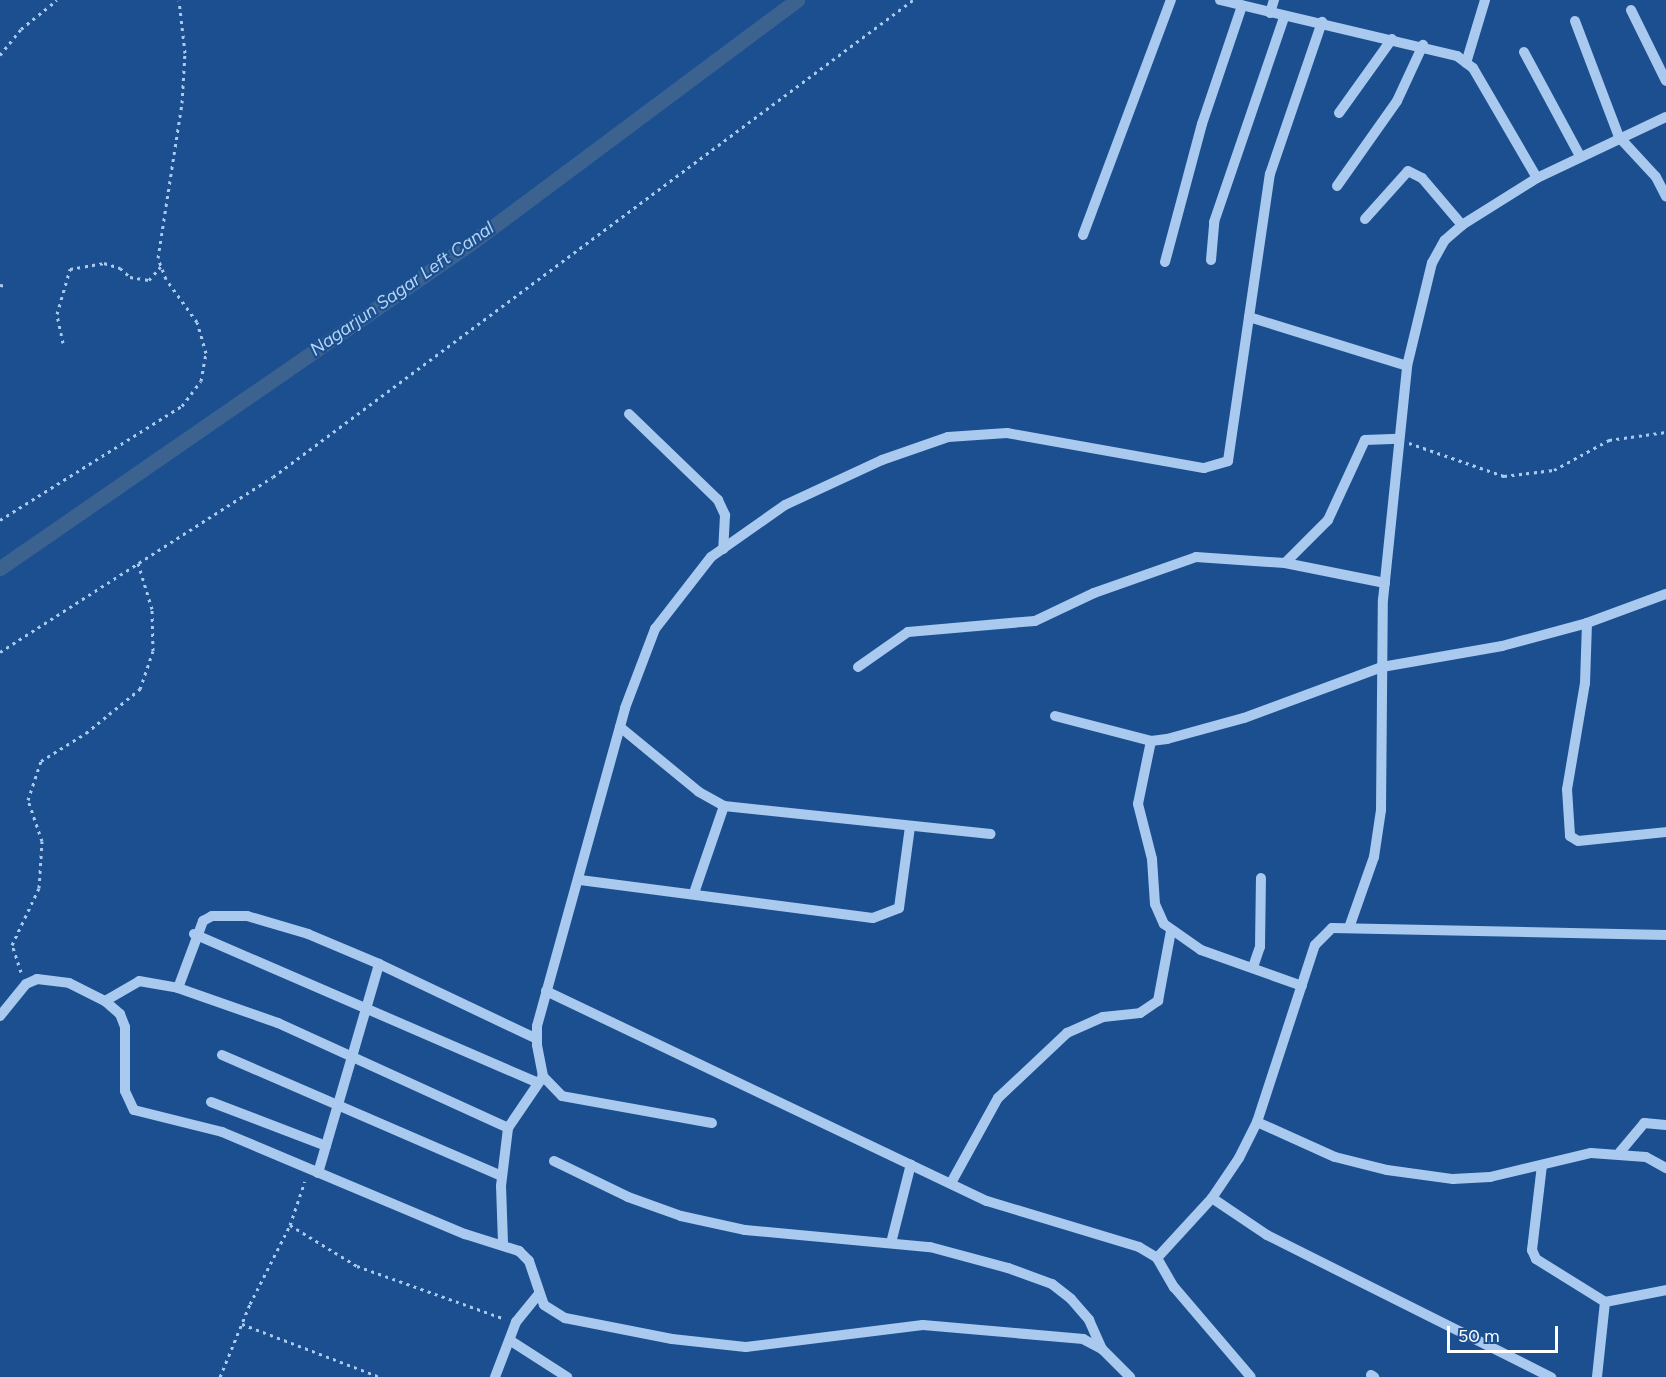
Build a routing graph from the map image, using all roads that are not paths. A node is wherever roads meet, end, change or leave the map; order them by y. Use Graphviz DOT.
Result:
graph roads {
  1 [pos="1171,0"];
  2 [pos="1220,0"];
  3 [pos="1274,0"];
  4 [pos="1485,0"];
  5 [pos="1242,6"];
  6 [pos="1631,10"];
  7 [pos="1270,13"];
  8 [pos="1284,17"];
  9 [pos="1575,21"];
  10 [pos="1322,22"];
  11 [pos="1392,39"];
  12 [pos="1424,45"];
  13 [pos="1524,52"];
  14 [pos="1466,63"];
  15 [pos="1666,81"];
  16 [pos="1339,113"];
  17 [pos="1666,117"];
  18 [pos="1619,137"];
  19 [pos="1579,154"];
  20 [pos="1537,178"];
  21 [pos="1337,186"];
  22 [pos="1666,196"];
  23 [pos="1365,219"];
  24 [pos="1462,225"];
  25 [pos="1083,235"];
  26 [pos="1211,260"];
  27 [pos="1165,262"];
  28 [pos="1250,317"];
  29 [pos="1407,366"];
  30 [pos="629,414"];
  31 [pos="1398,439"];
  32 [pos="723,549"];
  33 [pos="1285,563"];
  34 [pos="1385,583"];
  35 [pos="1666,594"];
  36 [pos="1587,623"];
  37 [pos="858,667"];
  38 [pos="1382,667"];
  39 [pos="1055,716"];
  40 [pos="620,727"];
  41 [pos="1151,741"];
  42 [pos="724,806"];
  43 [pos="910,827"];
  44 [pos="1666,832"];
  45 [pos="991,834"];
  46 [pos="1261,878"];
  47 [pos="580,880"];
  48 [pos="694,893"];
  49 [pos="1350,925"];
  50 [pos="1171,931"];
  51 [pos="195,934"];
  52 [pos="1666,935"];
  53 [pos="379,964"];
  54 [pos="1253,967"];
  55 [pos="1302,986"];
  56 [pos="178,988"];
  57 [pos="546,991"];
  58 [pos="105,1001"];
  59 [pos="366,1007"];
  60 [pos="0,1016"];
  61 [pos="537,1039"];
  62 [pos="222,1054"];
  63 [pos="350,1055"];
  64 [pos="540,1080"];
  65 [pos="211,1102"];
  66 [pos="338,1103"];
  67 [pos="1257,1122"];
  68 [pos="712,1123"];
  69 [pos="1666,1125"];
  70 [pos="508,1128"];
  71 [pos="326,1146"];
  72 [pos="1620,1152"];
  73 [pos="554,1161"];
  74 [pos="911,1164"];
  75 [pos="1542,1165"];
  76 [pos="1666,1168"];
  77 [pos="313,1172"];
  78 [pos="502,1176"];
  79 [pos="951,1183"];
  80 [pos="1212,1198"];
  81 [pos="503,1243"];
  82 [pos="891,1243"];
  83 [pos="1158,1258"];
  84 [pos="1666,1290"];
  85 [pos="539,1294"];
  86 [pos="1605,1302"];
  87 [pos="511,1341"];
  88 [pos="1102,1349"];
  89 [pos="495,1377"];
  90 [pos="567,1377"];
  91 [pos="1130,1377"];
  92 [pos="1251,1377"];
  93 [pos="1551,1377"];
  94 [pos="1597,1377"];
  1 -- 25 [label="street"];
  2 -- 5 [label="street"];
  3 -- 7 [label="street"];
  4 -- 14 [label="street"];
  5 -- 7 [label="street"];
  5 -- 27 [label="street"];
  6 -- 15 [label="street"];
  7 -- 8 [label="street"];
  8 -- 10 [label="street"];
  8 -- 26 [label="street"];
  9 -- 18 [label="street"];
  10 -- 11 [label="street"];
  10 -- 28 [label="street"];
  11 -- 12 [label="street"];
  11 -- 16 [label="street"];
  12 -- 14 [label="street"];
  12 -- 21 [label="street"];
  13 -- 19 [label="street"];
  14 -- 20 [label="street"];
  17 -- 18 [label="street"];
  18 -- 19 [label="street"];
  18 -- 22 [label="street"];
  19 -- 20 [label="street"];
  20 -- 24 [label="street"];
  23 -- 24 [label="street"];
  24 -- 29 [label="street"];
  28 -- 29 [label="street"];
  28 -- 32 [label="street"];
  29 -- 31 [label="street"];
  30 -- 32 [label="street"];
  31 -- 33 [label="street"];
  31 -- 34 [label="street"];
  32 -- 40 [label="street"];
  33 -- 34 [label="street"];
  33 -- 37 [label="street"];
  34 -- 38 [label="street"];
  35 -- 36 [label="street"];
  36 -- 38 [label="street"];
  36 -- 44 [label="street"];
  38 -- 41 [label="street"];
  38 -- 49 [label="street"];
  39 -- 41 [label="street"];
  40 -- 42 [label="street"];
  40 -- 47 [label="street"];
  41 -- 50 [label="street"];
  42 -- 43 [label="street"];
  42 -- 48 [label="street"];
  43 -- 45 [label="street"];
  43 -- 48 [label="street"];
  46 -- 54 [label="street"];
  47 -- 48 [label="street"];
  47 -- 57 [label="street"];
  49 -- 52 [label="street"];
  49 -- 55 [label="street"];
  50 -- 54 [label="street"];
  50 -- 79 [label="street"];
  51 -- 53 [label="street"];
  51 -- 56 [label="street"];
  51 -- 59 [label="street"];
  53 -- 59 [label="street"];
  53 -- 61 [label="street"];
  54 -- 55 [label="street"];
  55 -- 67 [label="street"];
  56 -- 58 [label="street"];
  56 -- 63 [label="street"];
  57 -- 61 [label="street"];
  57 -- 74 [label="street"];
  58 -- 60 [label="street"];
  58 -- 77 [label="street"];
  59 -- 63 [label="street"];
  59 -- 64 [label="street"];
  61 -- 64 [label="street"];
  62 -- 66 [label="street"];
  63 -- 66 [label="street"];
  63 -- 70 [label="street"];
  64 -- 68 [label="street"];
  64 -- 70 [label="street"];
  65 -- 71 [label="street"];
  66 -- 71 [label="street"];
  66 -- 78 [label="street"];
  67 -- 75 [label="street"];
  67 -- 80 [label="street"];
  69 -- 72 [label="street"];
  70 -- 78 [label="street"];
  71 -- 77 [label="street"];
  72 -- 75 [label="street"];
  72 -- 76 [label="street"];
  73 -- 82 [label="street"];
  74 -- 79 [label="street"];
  74 -- 82 [label="street"];
  75 -- 86 [label="street"];
  77 -- 81 [label="street"];
  78 -- 81 [label="street"];
  79 -- 83 [label="street"];
  80 -- 83 [label="street"];
  80 -- 93 [label="street"];
  81 -- 85 [label="street"];
  82 -- 88 [label="street"];
  83 -- 92 [label="street"];
  84 -- 86 [label="street"];
  85 -- 87 [label="street"];
  85 -- 88 [label="street"];
  86 -- 94 [label="street"];
  87 -- 89 [label="street"];
  87 -- 90 [label="street"];
  88 -- 91 [label="street"];
}
